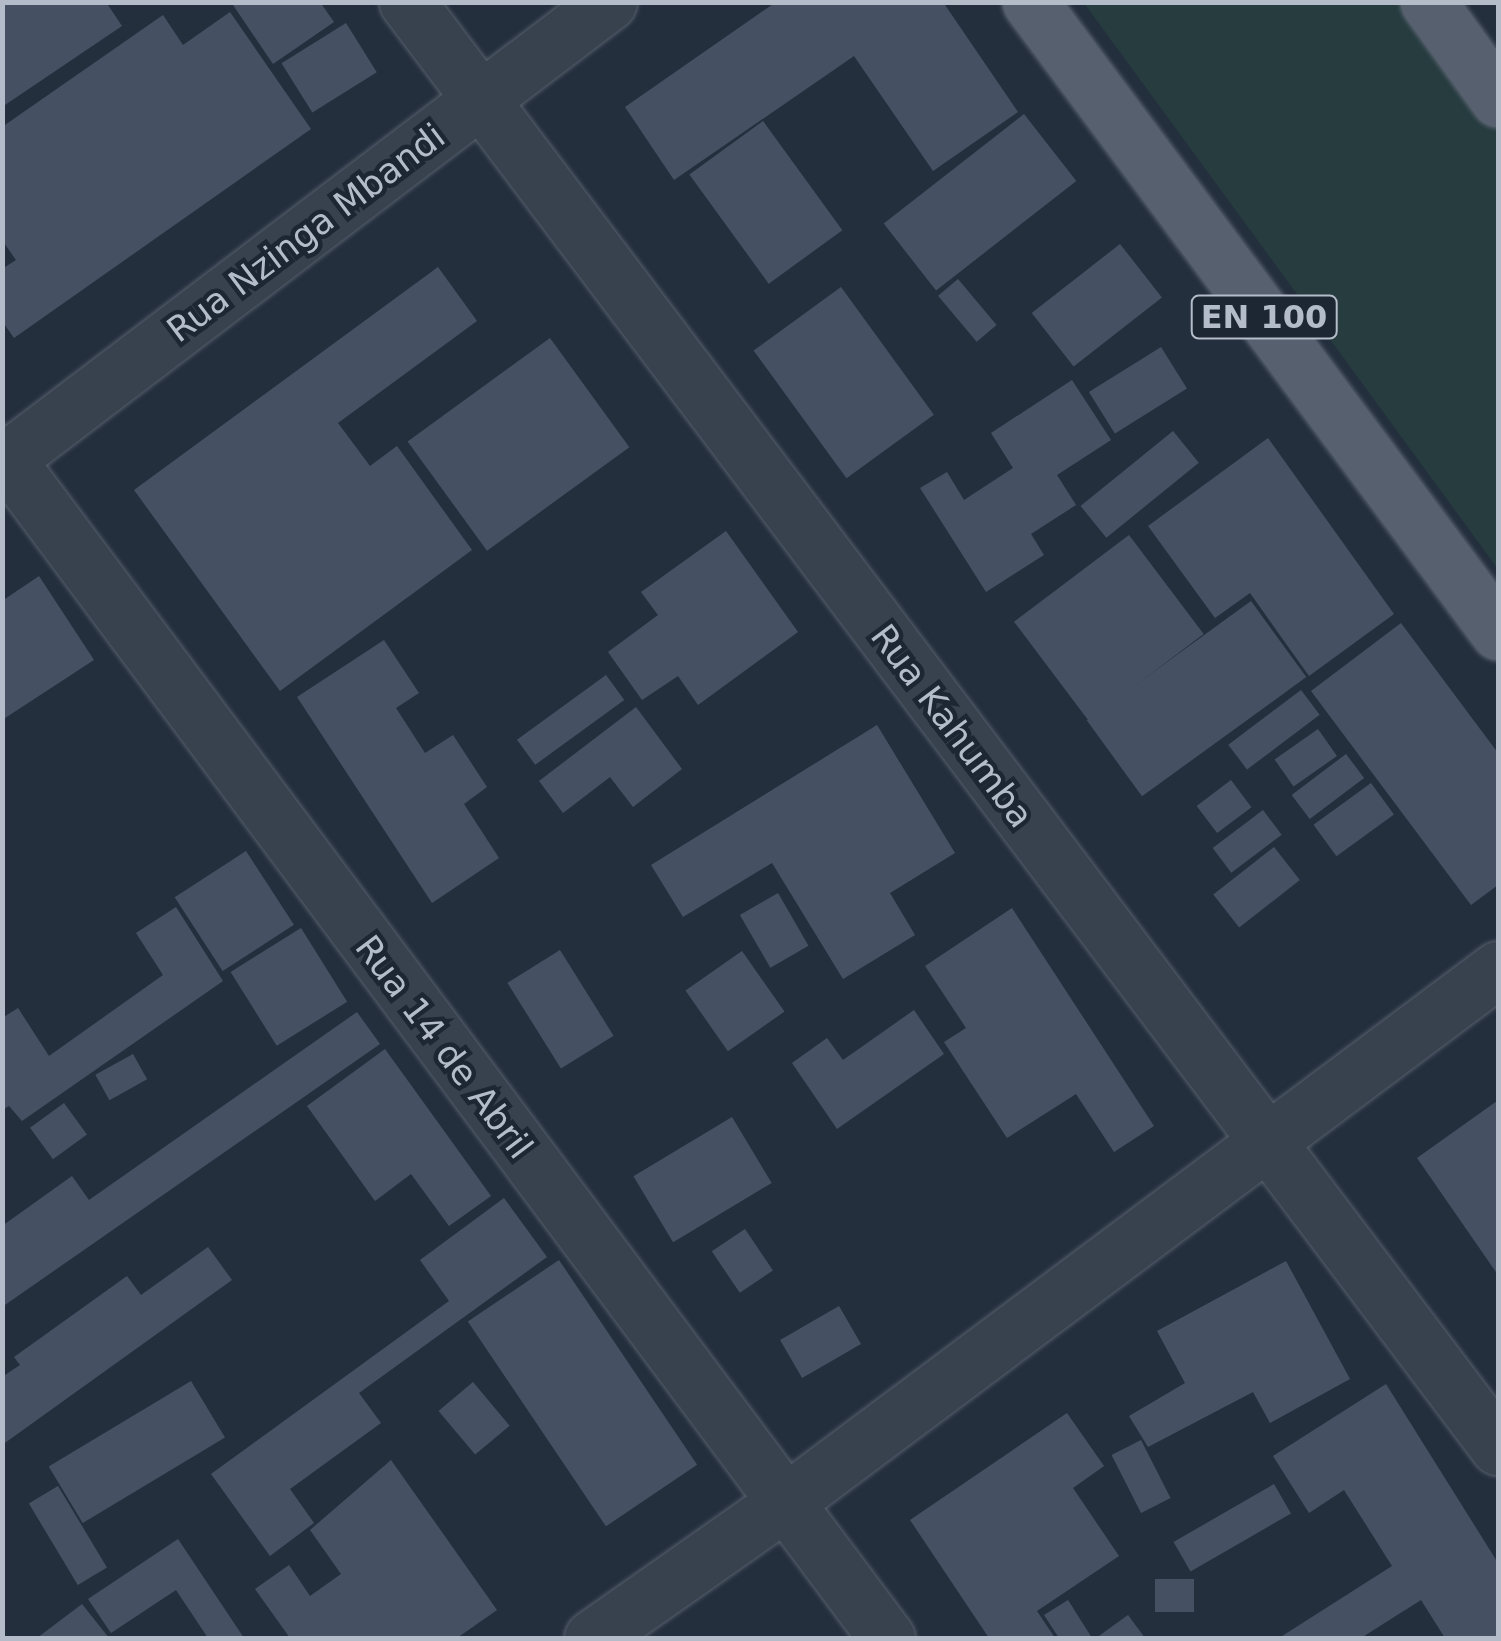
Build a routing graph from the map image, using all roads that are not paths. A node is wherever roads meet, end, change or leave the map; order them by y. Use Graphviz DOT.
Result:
graph roads {
  1 [pos="407,2"];
  2 [pos="608,2"];
  3 [pos="1030,2"];
  4 [pos="1428,2"];
  5 [pos="1498,99"];
  6 [pos="479,102"];
  7 [pos="4,459"];
  8 [pos="1498,632"];
  9 [pos="1498,969"];
  10 [pos="1268,1142"];
  11 [pos="1498,1447"];
  12 [pos="783,1504"];
  13 [pos="592,1638"];
  14 [pos="888,1638"];
  1 -- 6 [label="street, Rua Kahumba"];
  2 -- 6 [label="street, Rua Nzinga Mbandi"];
  3 -- 8 [label="main road, EN 100"];
  4 -- 5 [label="main road"];
  6 -- 7 [label="street, Rua Nzinga Mbandi"];
  6 -- 10 [label="street, Rua Kahumba"];
  7 -- 12 [label="street, Rua 14 de Abril"];
  9 -- 10 [label="street"];
  10 -- 11 [label="street, Rua Kahumba"];
  10 -- 12 [label="street"];
  12 -- 13 [label="street"];
  12 -- 14 [label="street, Rua 14 de Abril"];
}
